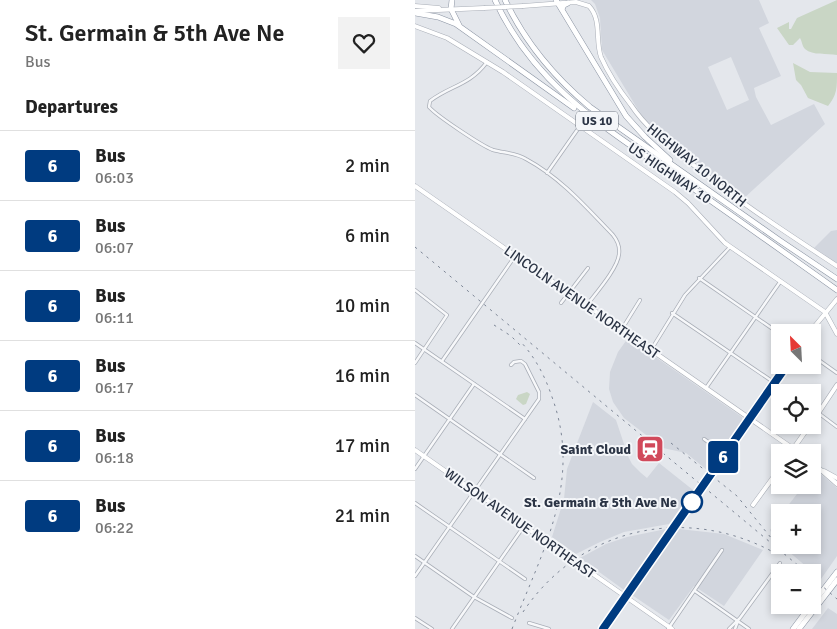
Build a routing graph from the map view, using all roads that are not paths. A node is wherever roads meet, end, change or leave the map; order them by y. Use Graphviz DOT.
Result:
graph roads {
  1 [pos="452,0"];
  2 [pos="495,0"];
  3 [pos="505,0"];
  4 [pos="557,2"];
  5 [pos="568,3"];
  6 [pos="415,6"];
  7 [pos="451,9"];
  8 [pos="562,9"];
  9 [pos="415,12"];
  10 [pos="415,26"];
  11 [pos="464,31"];
  12 [pos="487,62"];
  13 [pos="581,125"];
  14 [pos="606,128"];
  15 [pos="547,173"];
  16 [pos="415,186"];
  17 [pos="707,189"];
  18 [pos="730,247"];
  19 [pos="515,256"];
  20 [pos="837,266"];
  21 [pos="588,268"];
  22 [pos="699,278"];
  23 [pos="837,279"];
  24 [pos="780,282"];
  25 [pos="415,290"];
  26 [pos="837,290"];
  27 [pos="569,293"];
  28 [pos="837,298"];
  29 [pos="640,300"];
  30 [pos="561,303"];
  31 [pos="587,306"];
  32 [pos="825,312"];
  33 [pos="673,313"];
  34 [pos="756,317"];
  35 [pos="816,324"];
  36 [pos="771,328"];
  37 [pos="622,329"];
  38 [pos="837,334"];
  39 [pos="415,343"];
  40 [pos="424,349"];
  41 [pos="651,350"];
  42 [pos="731,352"];
  43 [pos="443,361"];
  44 [pos="821,362"];
  45 [pos="415,363"];
  46 [pos="511,365"];
  47 [pos="837,373"];
  48 [pos="780,374"];
  49 [pos="774,383"];
  50 [pos="474,384"];
  51 [pos="837,385"];
  52 [pos="706,388"];
  53 [pos="415,395"];
  54 [pos="821,409"];
  55 [pos="821,415"];
  56 [pos="750,418"];
  57 [pos="525,419"];
  58 [pos="450,420"];
  59 [pos="837,427"];
  60 [pos="704,439"];
  61 [pos="783,444"];
  62 [pos="415,450"];
  63 [pos="500,454"];
  64 [pos="725,454"];
  65 [pos="424,456"];
  66 [pos="415,469"];
  67 [pos="822,470"];
  68 [pos="534,478"];
  69 [pos="837,478"];
  70 [pos="771,480"];
  71 [pos="837,484"];
  72 [pos="474,491"];
  73 [pos="415,503"];
  74 [pos="753,505"];
  75 [pos="525,526"];
  76 [pos="449,527"];
  77 [pos="722,550"];
  78 [pos="415,556"];
  79 [pos="424,562"];
  80 [pos="499,562"];
  81 [pos="780,563"];
  82 [pos="837,572"];
  83 [pos="415,576"];
  84 [pos="525,580"];
  85 [pos="837,580"];
  86 [pos="695,591"];
  87 [pos="821,592"];
  88 [pos="474,597"];
  89 [pos="626,597"];
  90 [pos="804,614"];
  91 [pos="415,618"];
  92 [pos="511,618"];
  93 [pos="738,621"];
  94 [pos="529,623"];
  95 [pos="670,628"];
  96 [pos="432,629"];
  97 [pos="452,629"];
  98 [pos="549,629"];
  99 [pos="603,629"];
  100 [pos="729,629"];
  101 [pos="735,629"];
  102 [pos="749,629"];
  103 [pos="793,629"];
  104 [pos="799,629"];
  1 -- 7 [label="highway"];
  2 -- 14 [label="highway, US HIGHWAY 10 / US 10"];
  3 -- 17 [label="highway, US 10"];
  4 -- 5 [label="street, HIGHWAY 10 NORTH"];
  4 -- 7 [label="street, HIGHWAY 10 NORTH, bridge"];
  4 -- 8 [label="highway"];
  5 -- 8 [label="highway"];
  5 -- 20 [label="street, HIGHWAY 10 NORTH"];
  6 -- 7 [label="street"];
  7 -- 9 [label="street"];
  7 -- 11 [label="highway"];
  8 -- 17 [label="highway"];
  9 -- 11 [label="highway"];
  10 -- 12 [label="street"];
  11 -- 14 [label="highway"];
  12 -- 13 [label="street"];
  12 -- 15 [label="street"];
  13 -- 15 [label="street"];
  13 -- 18 [label="street"];
  14 -- 26 [label="highway, US HIGHWAY 10 / US 10"];
  15 -- 31 [label="street"];
  16 -- 19 [label="street, LINCOLN AVENUE NORTHEAST"];
  17 -- 23 [label="highway, US 10"];
  18 -- 22 [label="street"];
  18 -- 24 [label="street"];
  19 -- 27 [label="street, LINCOLN AVENUE NORTHEAST"];
  19 -- 43 [label="street"];
  21 -- 27 [label="street"];
  22 -- 33 [label="street"];
  22 -- 34 [label="street"];
  24 -- 32 [label="street"];
  24 -- 34 [label="street"];
  25 -- 40 [label="street"];
  27 -- 30 [label="street"];
  27 -- 31 [label="street, LINCOLN AVENUE NORTHEAST"];
  28 -- 32 [label="street"];
  29 -- 37 [label="street"];
  31 -- 37 [label="street, LINCOLN AVENUE NORTHEAST"];
  32 -- 35 [label="street"];
  32 -- 38 [label="street"];
  33 -- 41 [label="street"];
  33 -- 42 [label="street"];
  34 -- 36 [label="street"];
  34 -- 42 [label="street"];
  37 -- 41 [label="street, LINCOLN AVENUE NORTHEAST"];
  39 -- 40 [label="street"];
  40 -- 43 [label="street"];
  40 -- 45 [label="street"];
  41 -- 52 [label="street, LINCOLN AVENUE NORTHEAST"];
  42 -- 49 [label="street"];
  42 -- 52 [label="street"];
  43 -- 50 [label="street"];
  44 -- 47 [label="street"];
  46 -- 57 [label="street"];
  48 -- 49 [label="street"];
  49 -- 56 [label="street"];
  50 -- 57 [label="street"];
  50 -- 58 [label="street"];
  51 -- 54 [label="street"];
  52 -- 56 [label="street, LINCOLN AVENUE NORTHEAST"];
  53 -- 58 [label="street"];
  55 -- 59 [label="street"];
  56 -- 61 [label="street, LINCOLN AVENUE NORTHEAST"];
  56 -- 64 [label="street"];
  57 -- 63 [label="street"];
  58 -- 63 [label="street"];
  58 -- 65 [label="street"];
  60 -- 64 [label="street"];
  62 -- 65 [label="street, WILSON AVENUE NORTHEAST"];
  63 -- 68 [label="street"];
  63 -- 72 [label="street"];
  64 -- 89 [label="street"];
  65 -- 66 [label="street"];
  65 -- 72 [label="street, WILSON AVENUE NORTHEAST"];
  67 -- 69 [label="street"];
  67 -- 71 [label="street"];
  70 -- 74 [label="street"];
  72 -- 75 [label="street, WILSON AVENUE NORTHEAST"];
  72 -- 76 [label="street"];
  73 -- 76 [label="street"];
  75 -- 80 [label="street"];
  75 -- 89 [label="street, WILSON AVENUE NORTHEAST"];
  76 -- 79 [label="street"];
  76 -- 80 [label="street"];
  77 -- 86 [label="street"];
  78 -- 79 [label="street"];
  79 -- 83 [label="street"];
  79 -- 88 [label="street"];
  80 -- 84 [label="street"];
  80 -- 88 [label="street"];
  81 -- 93 [label="street"];
  82 -- 87 [label="highway"];
  85 -- 104 [label="highway"];
  86 -- 93 [label="street"];
  86 -- 95 [label="street"];
  88 -- 92 [label="street"];
  88 -- 97 [label="street"];
  89 -- 95 [label="street, WILSON AVENUE NORTHEAST"];
  89 -- 99 [label="street"];
  90 -- 103 [label="highway"];
  91 -- 96 [label="street"];
  93 -- 100 [label="street"];
  93 -- 101 [label="street"];
  93 -- 102 [label="street"];
  94 -- 98 [label="street"];
}
